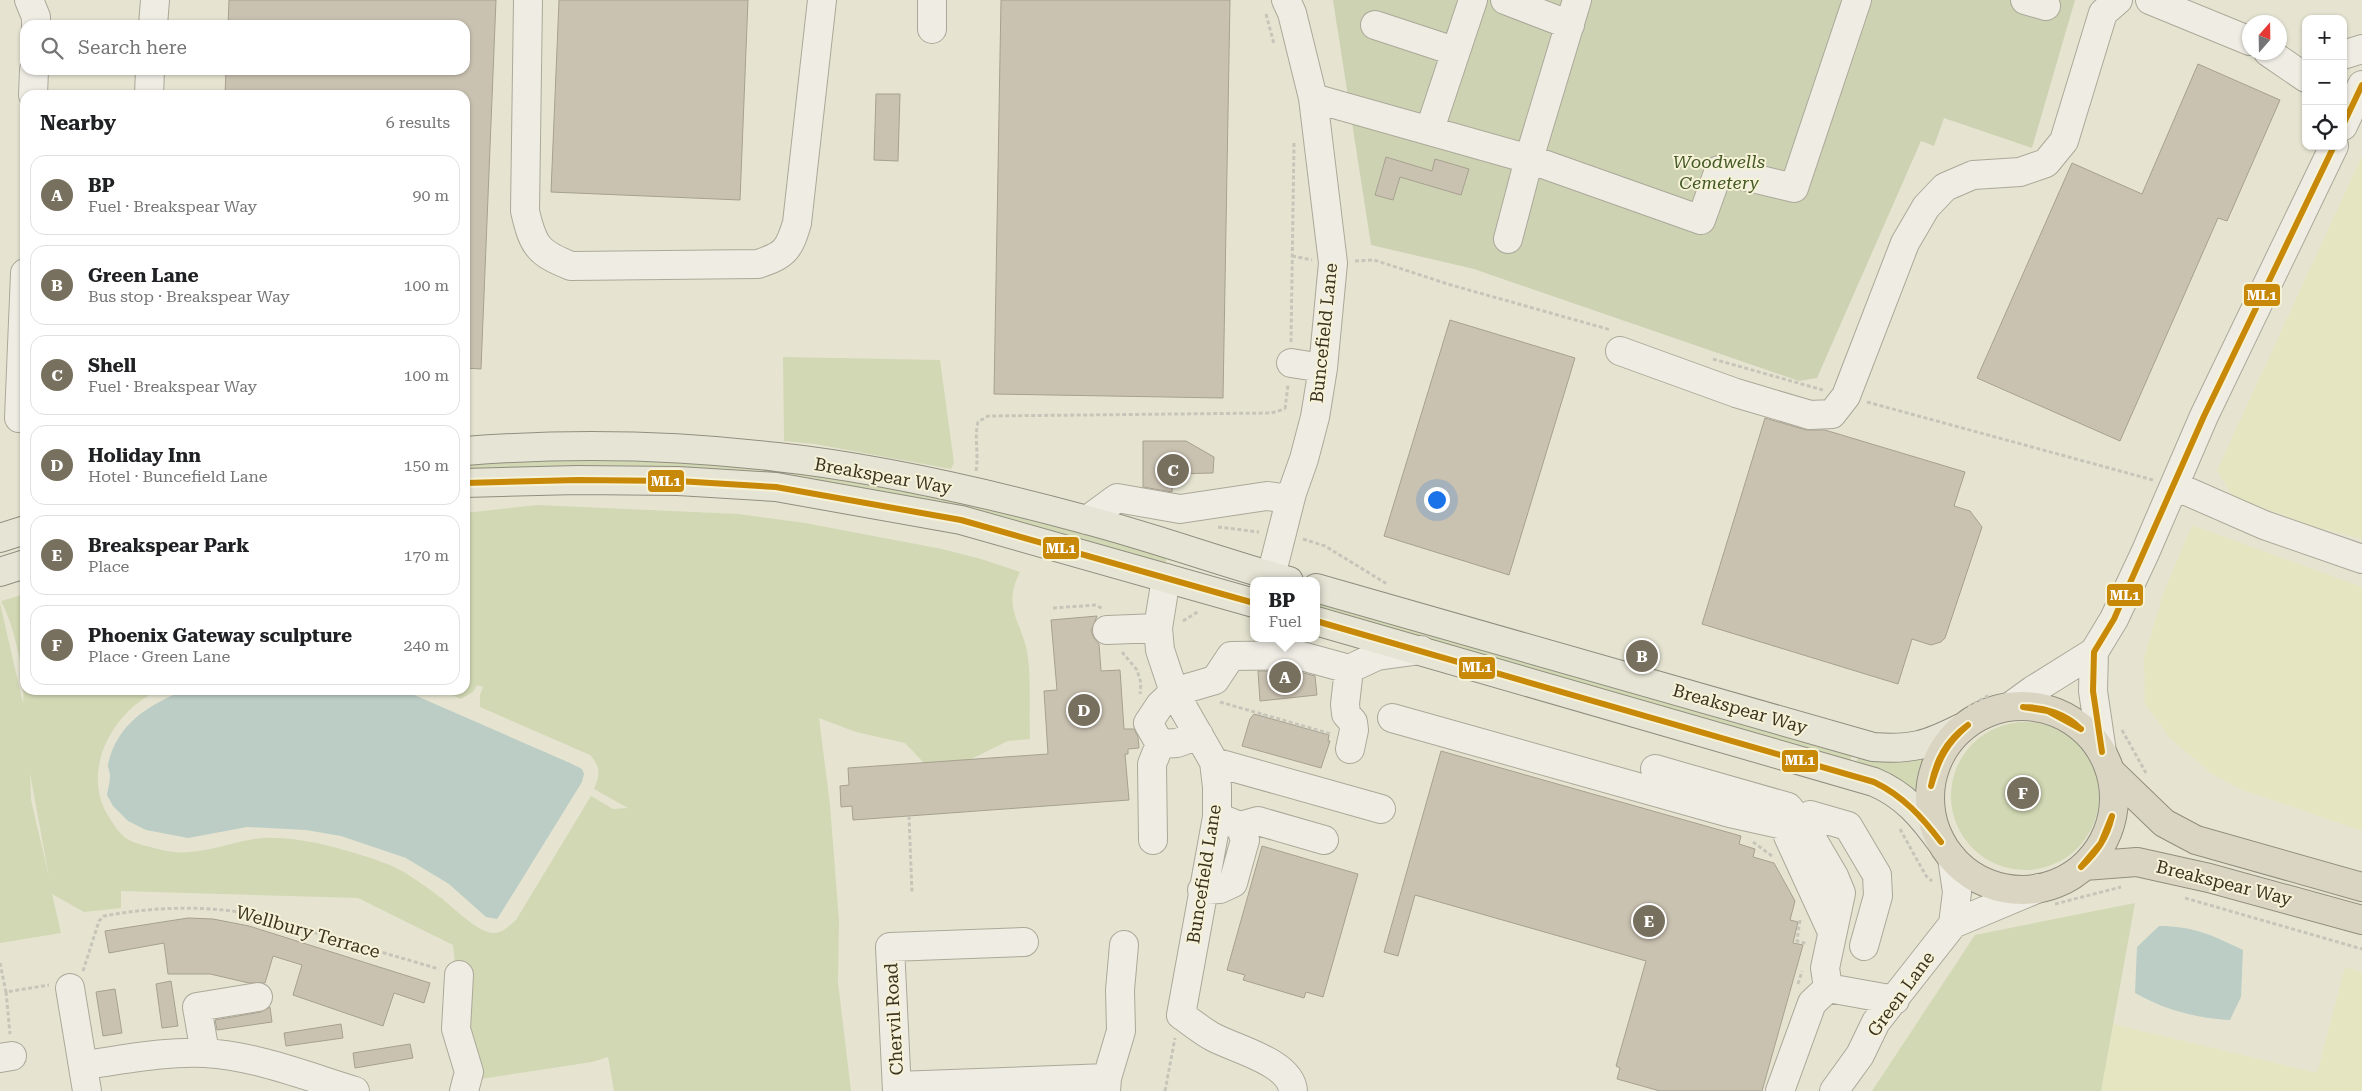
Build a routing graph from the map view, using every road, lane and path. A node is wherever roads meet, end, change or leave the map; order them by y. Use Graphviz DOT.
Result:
graph roads {
  1 [pos="29,0"];
  2 [pos="155,0"];
  3 [pos="528,0"];
  4 [pos="822,0"];
  5 [pos="932,0"];
  6 [pos="1473,0"];
  7 [pos="1505,0"];
  8 [pos="1857,0"];
  9 [pos="2118,0"];
  10 [pos="2150,0"];
  11 [pos="1275,5"];
  12 [pos="1573,13"];
  13 [pos="36,20"];
  14 [pos="153,20"];
  15 [pos="1375,25"];
  16 [pos="932,29"];
  17 [pos="2242,38"];
  18 [pos="1275,46"];
  19 [pos="2362,49"];
  20 [pos="2287,50"];
  21 [pos="1454,51"];
  22 [pos="2302,53"];
  23 [pos="2347,54"];
  24 [pos="2280,60"];
  25 [pos="34,75"];
  26 [pos="150,75"];
  27 [pos="2302,75"];
  28 [pos="2362,84"];
  29 [pos="33,90"];
  30 [pos="149,90"];
  31 [pos="1313,98"];
  32 [pos="2347,117"];
  33 [pos="1430,129"];
  34 [pos="1294,141"];
  35 [pos="2319,150"];
  36 [pos="2332,150"];
  37 [pos="1529,159"];
  38 [pos="1508,239"];
  39 [pos="1333,264"];
  40 [pos="2266,288"];
  41 [pos="1620,342"];
  42 [pos="1705,356"];
  43 [pos="1291,363"];
  44 [pos="1323,368"];
  45 [pos="20,377"];
  46 [pos="1846,396"];
  47 [pos="18,418"];
  48 [pos="470,451"];
  49 [pos="975,475"];
  50 [pos="470,482"];
  51 [pos="2176,486"];
  52 [pos="1290,499"];
  53 [pos="1087,520"];
  54 [pos="1210,526"];
  55 [pos="20,532"];
  56 [pos="1262,533"];
  57 [pos="1298,537"];
  58 [pos="0,538"];
  59 [pos="2362,559"];
  60 [pos="20,566"];
  61 [pos="0,572"];
  62 [pos="1277,577"];
  63 [pos="1280,577"];
  64 [pos="1166,578"];
  65 [pos="1392,587"];
  66 [pos="1320,589"];
  67 [pos="1250,602"];
  68 [pos="1320,622"];
  69 [pos="1158,628"];
  70 [pos="1108,630"];
  71 [pos="1421,650"];
  72 [pos="2094,652"];
  73 [pos="1349,669"];
  74 [pos="1174,692"];
  75 [pos="2004,699"];
  76 [pos="1216,700"];
  77 [pos="1264,714"];
  78 [pos="1392,718"];
  79 [pos="1963,719"];
  80 [pos="1262,722"];
  81 [pos="1353,722"];
  82 [pos="2121,726"];
  83 [pos="1199,735"];
  84 [pos="1160,744"];
  85 [pos="1350,749"];
  86 [pos="2106,761"];
  87 [pos="1214,762"];
  88 [pos="1655,769"];
  89 [pos="2148,776"];
  90 [pos="1381,809"];
  91 [pos="909,816"];
  92 [pos="1229,822"];
  93 [pos="1896,822"];
  94 [pos="1798,829"];
  95 [pos="1153,840"];
  96 [pos="1324,840"];
  97 [pos="1749,841"];
  98 [pos="1946,850"];
  99 [pos="1780,860"];
  100 [pos="2084,866"];
  101 [pos="1937,885"];
  102 [pos="2127,886"];
  103 [pos="2362,887"];
  104 [pos="912,893"];
  105 [pos="2046,896"];
  106 [pos="2183,897"];
  107 [pos="1801,911"];
  108 [pos="2362,920"];
  109 [pos="1953,924"];
  110 [pos="1024,942"];
  111 [pos="1124,945"];
  112 [pos="1864,946"];
  113 [pos="2362,950"];
  114 [pos="1807,954"];
  115 [pos="0,963"];
  116 [pos="1804,963"];
  117 [pos="459,975"];
  118 [pos="68,984"];
  119 [pos="1828,988"];
  120 [pos="1797,990"];
  121 [pos="6,992"];
  122 [pos="258,997"];
  123 [pos="1895,1000"];
  124 [pos="1181,1015"];
  125 [pos="204,1053"];
  126 [pos="6,1057"];
  127 [pos="86,1078"];
  128 [pos="1106,1084"];
  129 [pos="897,1088"];
  130 [pos="356,1091"];
  131 [pos="464,1091"];
  132 [pos="1164,1091"];
  133 [pos="1293,1091"];
  134 [pos="1780,1091"];
  135 [pos="1834,1091"];
  1 -- 13 [label="street"];
  2 -- 14 [label="street"];
  3 -- 4 [label="street"];
  5 -- 16 [label="street"];
  6 -- 21 [label="street"];
  7 -- 12 [label="street"];
  8 -- 37 [label="street"];
  9 -- 46 [label="street"];
  10 -- 17 [label="street"];
  11 -- 18 [label="path"];
  11 -- 31 [label="street, Buncefield Lane"];
  12 -- 37 [label="street"];
  15 -- 21 [label="street"];
  19 -- 23 [label="street"];
  20 -- 22 [label="street"];
  21 -- 33 [label="street"];
  24 -- 27 [label="street"];
  25 -- 29 [label="street"];
  26 -- 30 [label="street"];
  28 -- 32 [label="street"];
  31 -- 33 [label="street"];
  31 -- 39 [label="street, Buncefield Lane"];
  33 -- 37 [label="street"];
  34 -- 43 [label="path, Buncefield Lane"];
  35 -- 40 [label="street"];
  36 -- 40 [label="street"];
  37 -- 38 [label="street"];
  39 -- 41 [label="path"];
  39 -- 44 [label="street, Buncefield Lane"];
  40 -- 51 [label="street"];
  41 -- 46 [label="street"];
  42 -- 46 [label="path"];
  43 -- 44 [label="street"];
  43 -- 49 [label="path, Buncefield Lane"];
  44 -- 52 [label="street, Buncefield Lane"];
  45 -- 47 [label="street"];
  46 -- 51 [label="path"];
  48 -- 53 [label="main road, Breakspear Way"];
  50 -- 64 [label="main road, Breakspear Way"];
  51 -- 59 [label="street"];
  51 -- 72 [label="street"];
  52 -- 53 [label="street"];
  52 -- 63 [label="street, Buncefield Lane"];
  53 -- 62 [label="main road, Breakspear Way"];
  54 -- 56 [label="path"];
  55 -- 58 [label="main road"];
  57 -- 65 [label="path"];
  60 -- 61 [label="main road"];
  64 -- 67 [label="main road, Breakspear Way"];
  64 -- 69 [label="street, Buncefield Lane"];
  66 -- 79 [label="main road, Breakspear Way"];
  68 -- 71 [label="main road, Breakspear Way"];
  69 -- 70 [label="street"];
  69 -- 74 [label="street, Buncefield Lane"];
  71 -- 73 [label="street"];
  71 -- 98 [label="main road, Breakspear Way"];
  72 -- 75 [label="street"];
  72 -- 86 [label="street"];
  73 -- 74 [label="street"];
  73 -- 81 [label="street"];
  74 -- 83 [label="street, Buncefield Lane"];
  74 -- 84 [label="street"];
  75 -- 79 [label="path"];
  75 -- 79 [label="highway, Breakspear Way"];
  75 -- 86 [label="highway, Breakspear Way"];
  76 -- 77 [label="path"];
  77 -- 80 [label="path"];
  77 -- 81 [label="path"];
  78 -- 94 [label="street"];
  79 -- 98 [label="highway, Breakspear Way"];
  81 -- 85 [label="street"];
  82 -- 89 [label="path"];
  83 -- 84 [label="street"];
  83 -- 87 [label="street, Buncefield Lane"];
  84 -- 95 [label="street"];
  86 -- 100 [label="highway"];
  86 -- 103 [label="highway, Breakspear Way"];
  87 -- 90 [label="street"];
  87 -- 92 [label="street, Buncefield Lane"];
  88 -- 94 [label="street"];
  91 -- 104 [label="path"];
  92 -- 96 [label="street"];
  92 -- 124 [label="street, Buncefield Lane"];
  93 -- 101 [label="path"];
  94 -- 112 [label="street"];
  94 -- 119 [label="street"];
  97 -- 99 [label="path"];
  98 -- 105 [label="highway"];
  98 -- 109 [label="street"];
  100 -- 105 [label="highway"];
  100 -- 108 [label="highway, Breakspear Way"];
  102 -- 105 [label="path"];
  105 -- 109 [label="street, Green Lane"];
  106 -- 113 [label="path"];
  107 -- 114 [label="path"];
  109 -- 123 [label="street, Green Lane"];
  110 -- 129 [label="street, Chervil Road"];
  111 -- 128 [label="street"];
  115 -- 121 [label="path"];
  116 -- 120 [label="path"];
  117 -- 118 [label="path, Wellbury Terrace"];
  117 -- 131 [label="street"];
  118 -- 121 [label="path"];
  118 -- 127 [label="street"];
  119 -- 123 [label="street"];
  119 -- 134 [label="street"];
  121 -- 126 [label="path"];
  122 -- 125 [label="street"];
  123 -- 135 [label="street, Green Lane"];
  124 -- 132 [label="path"];
  124 -- 133 [label="street"];
  125 -- 127 [label="street"];
  125 -- 130 [label="street"];
  128 -- 129 [label="street"];
}
